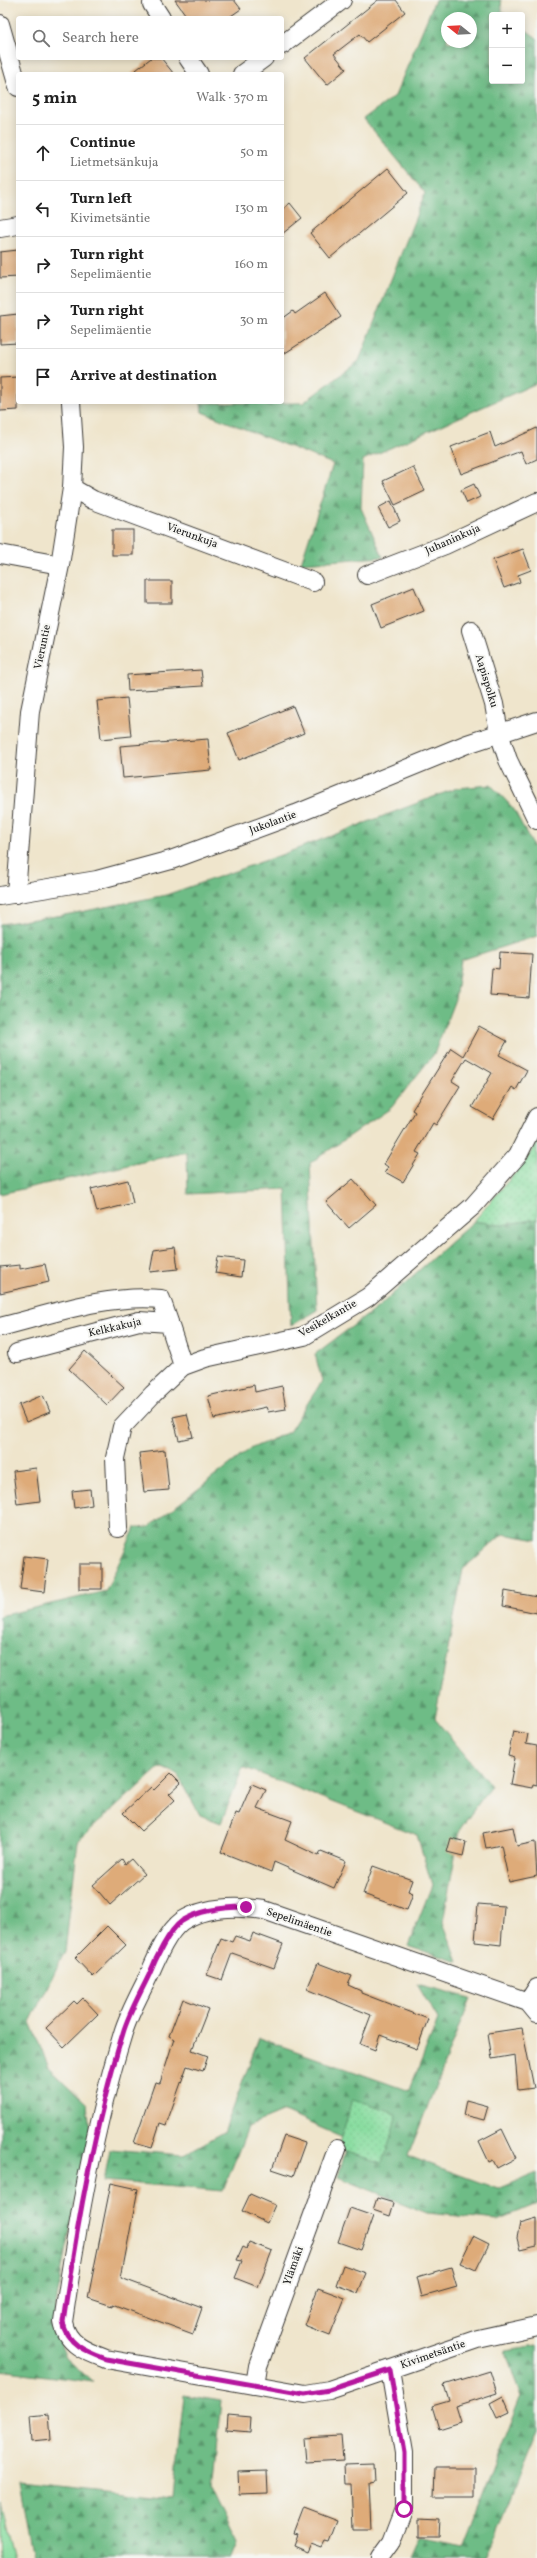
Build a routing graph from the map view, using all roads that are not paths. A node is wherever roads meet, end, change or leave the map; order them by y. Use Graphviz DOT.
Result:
graph roads {
  1 [pos="342,0"];
  2 [pos="0,24"];
  3 [pos="284,44"];
  4 [pos="189,60"];
  5 [pos="261,60"];
  6 [pos="198,72"];
  7 [pos="245,72"];
  8 [pos="16,81"];
  9 [pos="16,225"];
  10 [pos="0,228"];
  11 [pos="71,404"];
  12 [pos="72,488"];
  13 [pos="537,502"];
  14 [pos="0,554"];
  15 [pos="60,565"];
  16 [pos="368,575"];
  17 [pos="313,582"];
  18 [pos="471,630"];
  19 [pos="537,721"];
  20 [pos="499,733"];
  21 [pos="537,820"];
  22 [pos="8,895"];
  23 [pos="537,1117"];
  24 [pos="169,1322"];
  25 [pos="0,1327"];
  26 [pos="17,1353"];
  27 [pos="182,1366"];
  28 [pos="118,1528"];
  29 [pos="534,2001"];
  30 [pos="337,2149"];
  31 [pos="63,2322"];
  32 [pos="537,2326"];
  33 [pos="390,2370"];
  34 [pos="255,2385"];
  35 [pos="380,2558"];
  1 -- 3 [label="street"];
  2 -- 8 [label="street"];
  4 -- 6 [label="street"];
  5 -- 7 [label="street"];
  9 -- 10 [label="street"];
  11 -- 12 [label="street, Vieruntie"];
  12 -- 15 [label="street, Vieruntie"];
  12 -- 17 [label="street, Vierunkuja"];
  13 -- 16 [label="street, Juhaninkuja"];
  14 -- 15 [label="street"];
  15 -- 22 [label="street, Vieruntie"];
  18 -- 20 [label="street, Aapispolku"];
  19 -- 20 [label="street, Jukolantie"];
  20 -- 21 [label="street"];
  20 -- 22 [label="street, Jukolantie"];
  23 -- 27 [label="street, Vesikelkantie"];
  24 -- 25 [label="street"];
  24 -- 26 [label="street, Kelkkakuja"];
  24 -- 27 [label="street"];
  27 -- 28 [label="street, Vesikelkantie"];
  29 -- 31 [label="street, Sepelimäentie"];
  30 -- 34 [label="street, Ylämäki"];
  31 -- 34 [label="street, Kivimetsäntie"];
  32 -- 33 [label="street, Kivimetsäntie"];
  33 -- 34 [label="street, Kivimetsäntie"];
  33 -- 35 [label="street"];
}
